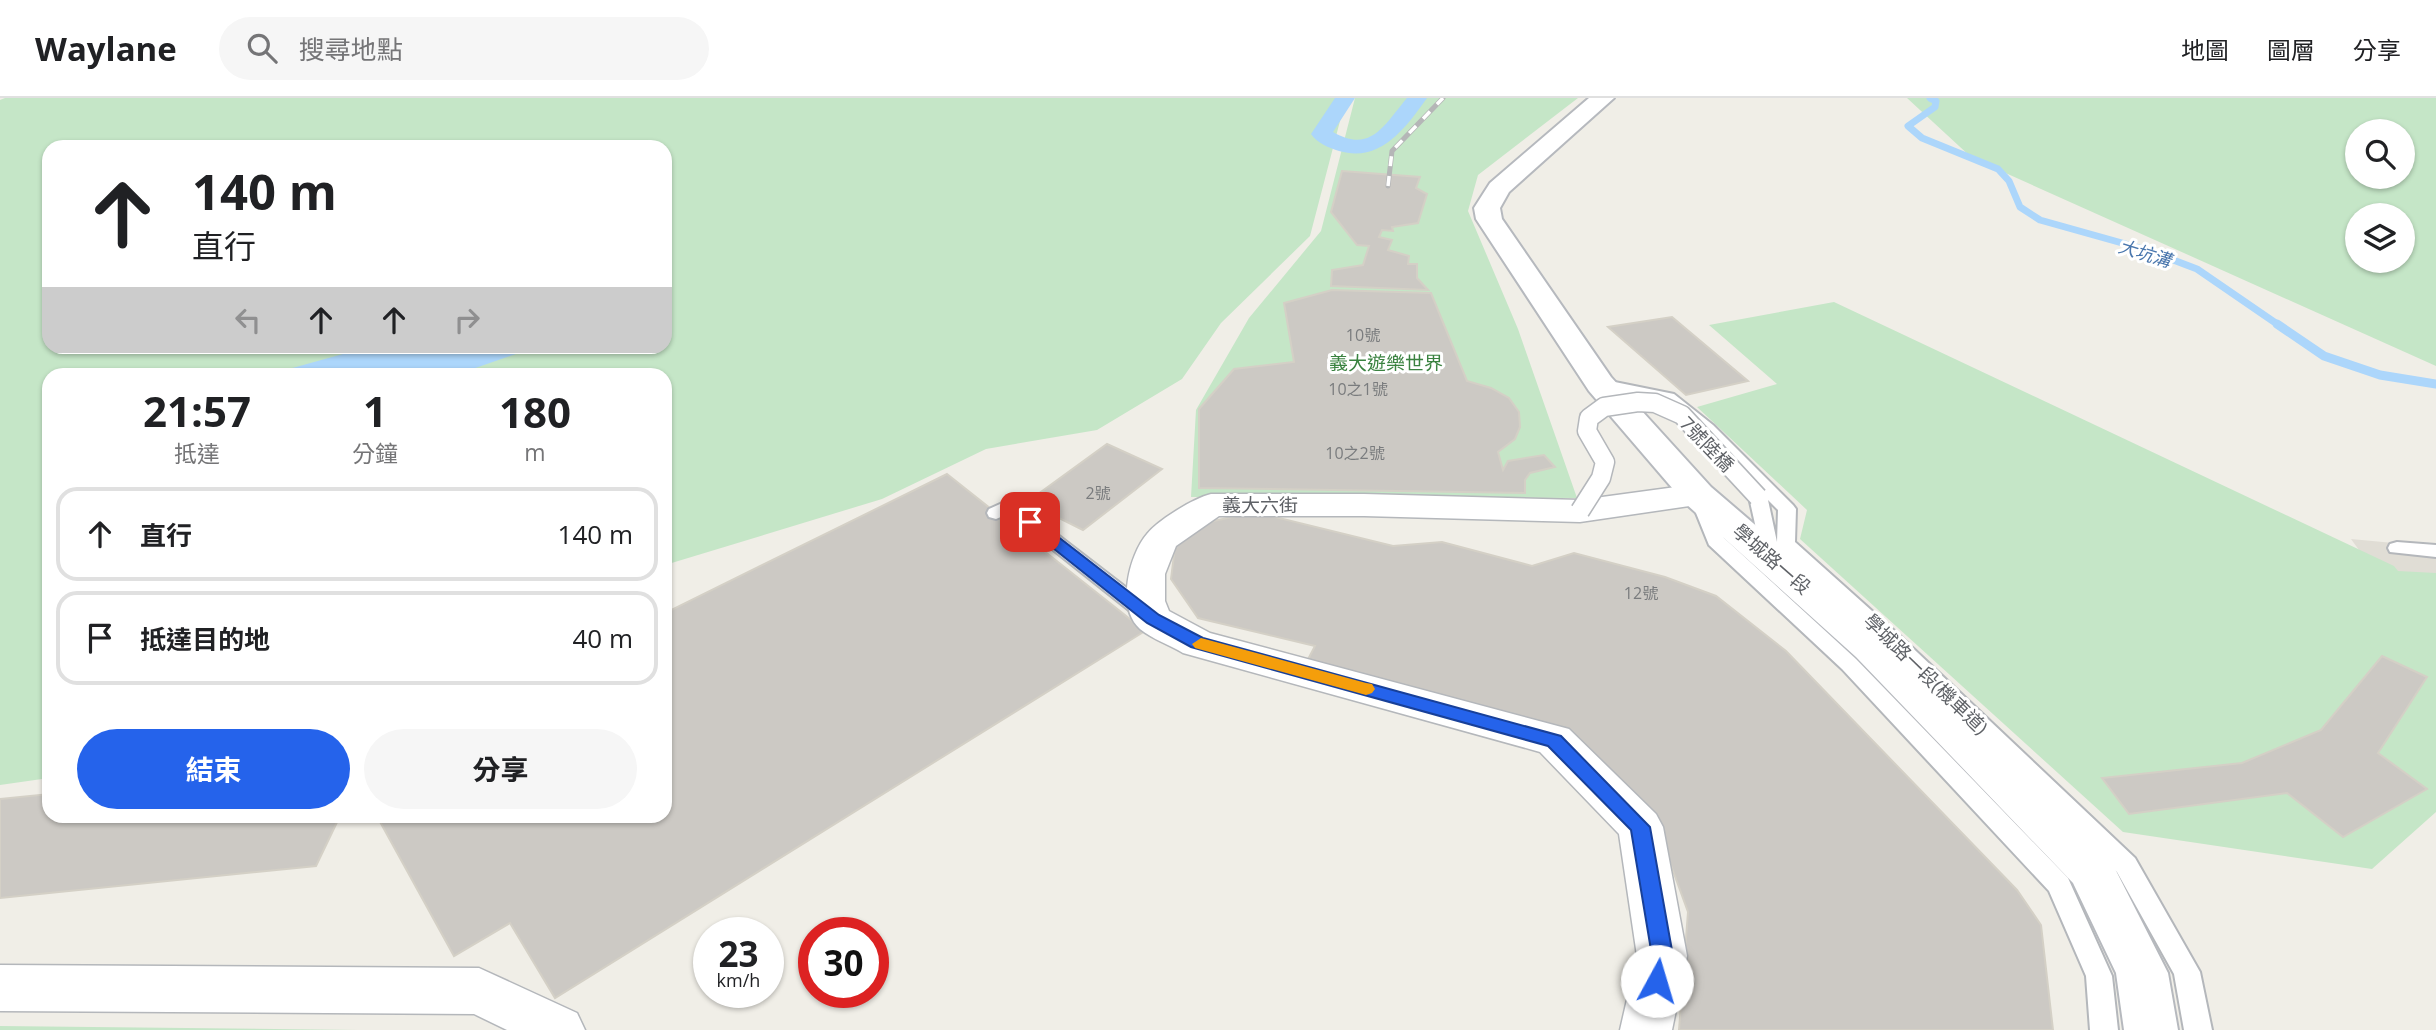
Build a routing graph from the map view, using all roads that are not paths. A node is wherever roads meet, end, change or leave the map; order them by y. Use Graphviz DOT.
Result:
graph roads {
  1 [pos="1603,98"];
  2 [pos="1600,384"];
  3 [pos="1698,495"];
  4 [pos="1580,511"];
  5 [pos="996,513"];
  6 [pos="2397,548"];
  7 [pos="2436,551"];
  8 [pos="1770,556"];
  9 [pos="1153,619"];
  10 [pos="0,988"];
  11 [pos="559,1030"];
  12 [pos="1646,1030"];
  13 [pos="2104,1030"];
  14 [pos="2151,1030"];
  15 [pos="2197,1030"];
  1 -- 2 [label="main road, 學城路一段"];
  2 -- 3 [label="main road, 學城路一段"];
  2 -- 15 [label="lane, 學城路一段(機車道)"];
  3 -- 4 [label="street, 義大六街"];
  3 -- 8 [label="main road, 學城路一段"];
  3 -- 13 [label="lane"];
  4 -- 8 [label="lane, 7號陸橋, bridge"];
  4 -- 9 [label="street, 義大六街"];
  5 -- 9 [label="lane"];
  6 -- 7 [label="lane"];
  8 -- 14 [label="main road, 學城路一段"];
  9 -- 12 [label="street"];
  10 -- 11 [label="street"];
}
